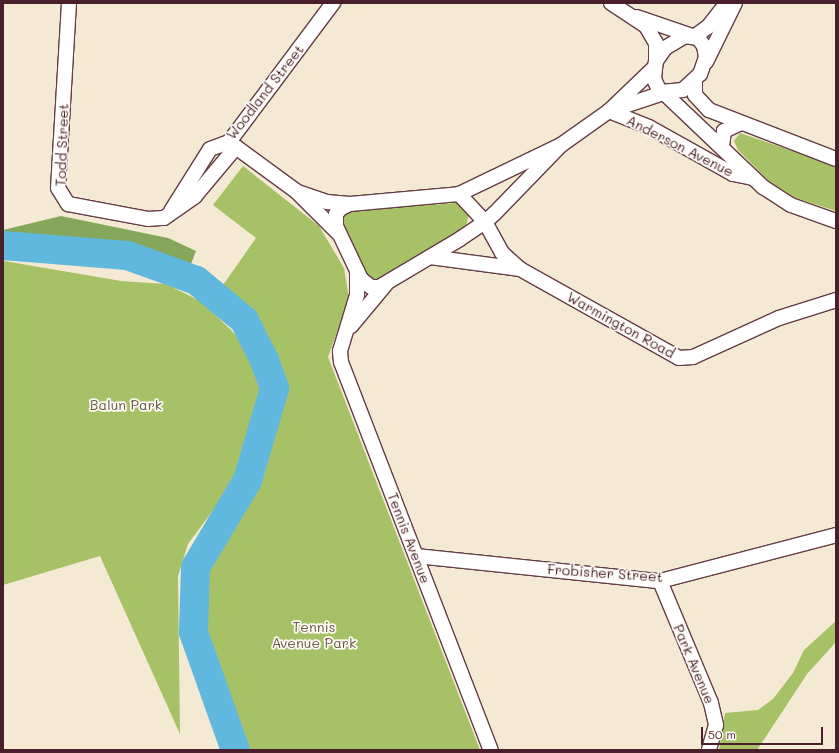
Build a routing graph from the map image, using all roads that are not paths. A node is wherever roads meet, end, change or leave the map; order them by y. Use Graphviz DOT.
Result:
graph roads {
  1 [pos="69,3"];
  2 [pos="333,3"];
  3 [pos="611,3"];
  4 [pos="727,3"];
  5 [pos="735,3"];
  6 [pos="637,17"];
  7 [pos="693,37"];
  8 [pos="655,64"];
  9 [pos="702,68"];
  10 [pos="695,81"];
  11 [pos="664,93"];
  12 [pos="609,111"];
  13 [pos="741,123"];
  14 [pos="232,145"];
  15 [pos="561,145"];
  16 [pos="722,146"];
  17 [pos="836,159"];
  18 [pos="752,178"];
  19 [pos="296,191"];
  20 [pos="459,194"];
  21 [pos="350,204"];
  22 [pos="168,216"];
  23 [pos="148,219"];
  24 [pos="836,221"];
  25 [pos="484,222"];
  26 [pos="342,238"];
  27 [pos="430,257"];
  28 [pos="520,269"];
  29 [pos="357,270"];
  30 [pos="386,284"];
  31 [pos="836,300"];
  32 [pos="350,327"];
  33 [pos="836,535"];
  34 [pos="416,556"];
  35 [pos="660,581"];
  36 [pos="491,750"];
  37 [pos="709,750"];
  1 -- 23 [label="street, Todd Street"];
  2 -- 14 [label="street, Woodland Street"];
  3 -- 6 [label="street"];
  4 -- 7 [label="street"];
  5 -- 9 [label="street"];
  6 -- 7 [label="street"];
  6 -- 8 [label="street"];
  7 -- 8 [label="street"];
  7 -- 9 [label="street"];
  8 -- 11 [label="street"];
  8 -- 12 [label="street"];
  9 -- 10 [label="street"];
  10 -- 11 [label="street"];
  10 -- 13 [label="street"];
  11 -- 12 [label="street"];
  11 -- 16 [label="street, Anderson Avenue"];
  12 -- 15 [label="street"];
  12 -- 18 [label="street, Anderson Avenue"];
  13 -- 16 [label="street, Anderson Avenue"];
  13 -- 17 [label="street"];
  14 -- 19 [label="street"];
  14 -- 22 [label="street, Woodland Street"];
  14 -- 22 [label="street, Woodland Street"];
  15 -- 20 [label="street"];
  15 -- 25 [label="street, Tennis Avenue"];
  16 -- 18 [label="street, Anderson Avenue"];
  18 -- 24 [label="street, Anderson Avenue"];
  19 -- 21 [label="street"];
  19 -- 26 [label="street"];
  20 -- 21 [label="street"];
  20 -- 25 [label="street, Warmington Road"];
  21 -- 26 [label="street"];
  22 -- 23 [label="street, Woodland Street"];
  25 -- 27 [label="street, Tennis Avenue"];
  25 -- 28 [label="street, Warmington Road"];
  26 -- 29 [label="street"];
  27 -- 28 [label="street, Warmington Road"];
  27 -- 30 [label="street, Tennis Avenue"];
  28 -- 31 [label="street, Warmington Road"];
  29 -- 30 [label="street"];
  29 -- 32 [label="street, Tennis Avenue"];
  30 -- 32 [label="street, Tennis Avenue"];
  32 -- 34 [label="street, Tennis Avenue"];
  33 -- 35 [label="street, Frobisher Street"];
  34 -- 35 [label="street, Frobisher Street"];
  34 -- 36 [label="street, Tennis Avenue"];
  35 -- 37 [label="street, Park Avenue"];
}
